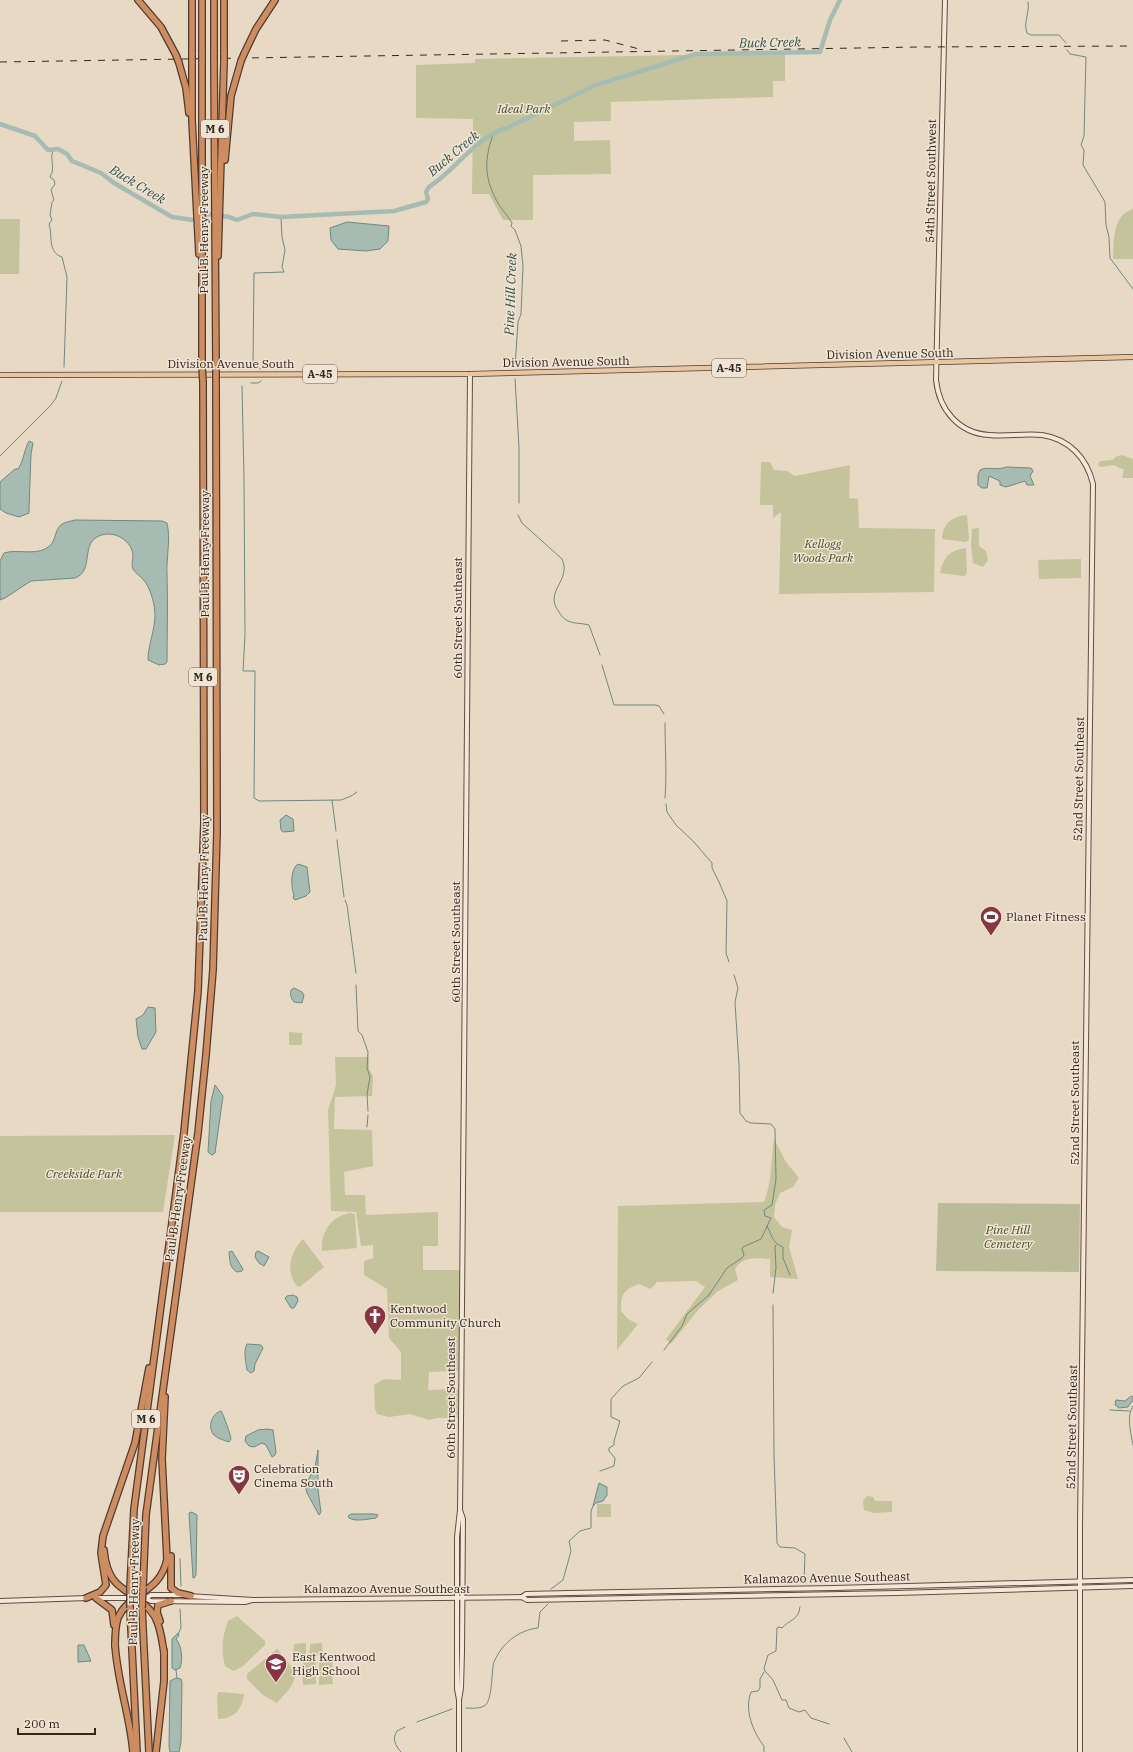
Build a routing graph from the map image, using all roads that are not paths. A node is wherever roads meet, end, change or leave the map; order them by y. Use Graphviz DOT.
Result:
graph roads {
  1 [pos="139,0"];
  2 [pos="192,0"];
  3 [pos="202,0"];
  4 [pos="214,0"];
  5 [pos="224,0"];
  6 [pos="275,0"];
  7 [pos="945,0"];
  8 [pos="195,186"];
  9 [pos="219,196"];
  10 [pos="201,256"];
  11 [pos="217,256"];
  12 [pos="1133,357"];
  13 [pos="937,363"];
  14 [pos="470,374"];
  15 [pos="0,376"];
  16 [pos="1081,457"];
  17 [pos="168,1251"];
  18 [pos="178,1280"];
  19 [pos="112,1510"];
  20 [pos="165,1510"];
  21 [pos="460,1510"];
  22 [pos="457,1550"];
  23 [pos="463,1556"];
  24 [pos="1133,1580"];
  25 [pos="1080,1581"];
  26 [pos="1064,1582"];
  27 [pos="998,1584"];
  28 [pos="964,1585"];
  29 [pos="921,1586"];
  30 [pos="1133,1586"];
  31 [pos="888,1587"];
  32 [pos="1080,1587"];
  33 [pos="826,1588"];
  34 [pos="1008,1590"];
  35 [pos="978,1591"];
  36 [pos="942,1592"];
  37 [pos="540,1593"];
  38 [pos="586,1593"];
  39 [pos="897,1593"];
  40 [pos="852,1594"];
  41 [pos="798,1595"];
  42 [pos="191,1596"];
  43 [pos="522,1597"];
  44 [pos="86,1598"];
  45 [pos="96,1598"];
  46 [pos="137,1598"];
  47 [pos="146,1598"];
  48 [pos="457,1599"];
  49 [pos="463,1599"];
  50 [pos="565,1599"];
  51 [pos="253,1600"];
  52 [pos="536,1600"];
  53 [pos="0,1601"];
  54 [pos="171,1601"];
  55 [pos="457,1639"];
  56 [pos="115,1646"];
  57 [pos="462,1649"];
  58 [pos="164,1653"];
  59 [pos="459,1700"];
  60 [pos="133,1752"];
  61 [pos="137,1752"];
  62 [pos="149,1752"];
  63 [pos="156,1752"];
  64 [pos="459,1752"];
  65 [pos="1080,1752"];
  1 -- 8 [label="highway, bridge"];
  2 -- 8 [label="highway, bridge"];
  3 -- 10 [label="highway, Paul B. Henry Freeway / M 6, bridge"];
  4 -- 9 [label="highway, Paul B. Henry Freeway / M 6, bridge"];
  5 -- 9 [label="highway, bridge"];
  6 -- 9 [label="highway, bridge"];
  7 -- 13 [label="main road, 54th Street Southwest"];
  8 -- 10 [label="highway"];
  9 -- 11 [label="highway, Paul B. Henry Freeway / M 6"];
  9 -- 11 [label="highway"];
  10 -- 17 [label="highway, Paul B. Henry Freeway / M 6, bridge"];
  11 -- 18 [label="highway, Paul B. Henry Freeway / M 6, bridge"];
  12 -- 13 [label="main road, Division Avenue South / A-45"];
  13 -- 14 [label="main road, Division Avenue South / A-45"];
  13 -- 16 [label="main road, 54th Street Southwest"];
  14 -- 15 [label="main road, Division Avenue South / A-45"];
  14 -- 21 [label="main road, 60th Street Southeast"];
  16 -- 25 [label="main road, 52nd Street Southeast"];
  17 -- 19 [label="highway"];
  17 -- 61 [label="highway, Paul B. Henry Freeway / M 6, bridge"];
  18 -- 20 [label="highway"];
  18 -- 62 [label="highway, Paul B. Henry Freeway / M 6, bridge"];
  19 -- 44 [label="highway"];
  19 -- 46 [label="highway"];
  20 -- 42 [label="highway"];
  20 -- 46 [label="highway"];
  21 -- 22 [label="main road, 60th Street Southeast"];
  21 -- 23 [label="main road, 60th Street Southeast"];
  22 -- 23 [label="main road"];
  22 -- 48 [label="main road, 60th Street Southeast"];
  23 -- 49 [label="main road, 60th Street Southeast"];
  24 -- 25 [label="main road, Kalamazoo Avenue Southeast"];
  25 -- 26 [label="main road, Kalamazoo Avenue Southeast"];
  25 -- 32 [label="main road, 52nd Street Southeast"];
  26 -- 27 [label="main road, Kalamazoo Avenue Southeast"];
  26 -- 34 [label="main road"];
  27 -- 28 [label="main road, Kalamazoo Avenue Southeast"];
  27 -- 35 [label="main road"];
  28 -- 29 [label="main road, Kalamazoo Avenue Southeast"];
  28 -- 36 [label="main road"];
  29 -- 31 [label="main road, Kalamazoo Avenue Southeast"];
  29 -- 39 [label="main road"];
  30 -- 32 [label="main road, Kalamazoo Avenue Southeast"];
  31 -- 33 [label="main road, Kalamazoo Avenue Southeast"];
  31 -- 40 [label="main road"];
  32 -- 34 [label="main road, Kalamazoo Avenue Southeast"];
  32 -- 65 [label="main road, 52nd Street Southeast"];
  33 -- 38 [label="main road, Kalamazoo Avenue Southeast"];
  33 -- 41 [label="main road"];
  34 -- 35 [label="main road, Kalamazoo Avenue Southeast"];
  35 -- 36 [label="main road, Kalamazoo Avenue Southeast"];
  36 -- 39 [label="main road, Kalamazoo Avenue Southeast"];
  37 -- 38 [label="main road, Kalamazoo Avenue Southeast"];
  37 -- 43 [label="main road, Kalamazoo Avenue Southeast"];
  37 -- 52 [label="main road"];
  38 -- 50 [label="main road"];
  39 -- 40 [label="main road, Kalamazoo Avenue Southeast"];
  40 -- 41 [label="main road, Kalamazoo Avenue Southeast"];
  41 -- 50 [label="main road, Kalamazoo Avenue Southeast"];
  42 -- 47 [label="main road, Kalamazoo Avenue Southeast"];
  42 -- 51 [label="main road, Kalamazoo Avenue Southeast"];
  43 -- 49 [label="main road, Kalamazoo Avenue Southeast"];
  43 -- 52 [label="main road, Kalamazoo Avenue Southeast"];
  44 -- 45 [label="main road, Kalamazoo Avenue Southeast"];
  44 -- 53 [label="main road, Kalamazoo Avenue Southeast"];
  45 -- 46 [label="main road, Kalamazoo Avenue Southeast"];
  45 -- 56 [label="highway"];
  46 -- 47 [label="main road, Kalamazoo Avenue Southeast"];
  46 -- 56 [label="highway"];
  46 -- 58 [label="highway"];
  47 -- 54 [label="main road, Kalamazoo Avenue Southeast"];
  48 -- 49 [label="main road, Kalamazoo Avenue Southeast"];
  48 -- 51 [label="main road, Kalamazoo Avenue Southeast"];
  48 -- 55 [label="main road, 60th Street Southeast"];
  49 -- 57 [label="main road, 60th Street Southeast"];
  50 -- 52 [label="main road, Kalamazoo Avenue Southeast"];
  51 -- 54 [label="main road, Kalamazoo Avenue Southeast"];
  54 -- 58 [label="highway"];
  55 -- 57 [label="main road"];
  55 -- 59 [label="main road, 60th Street Southeast"];
  56 -- 60 [label="highway"];
  57 -- 59 [label="main road, 60th Street Southeast"];
  58 -- 63 [label="highway"];
  59 -- 64 [label="main road, 60th Street Southeast"];
}
